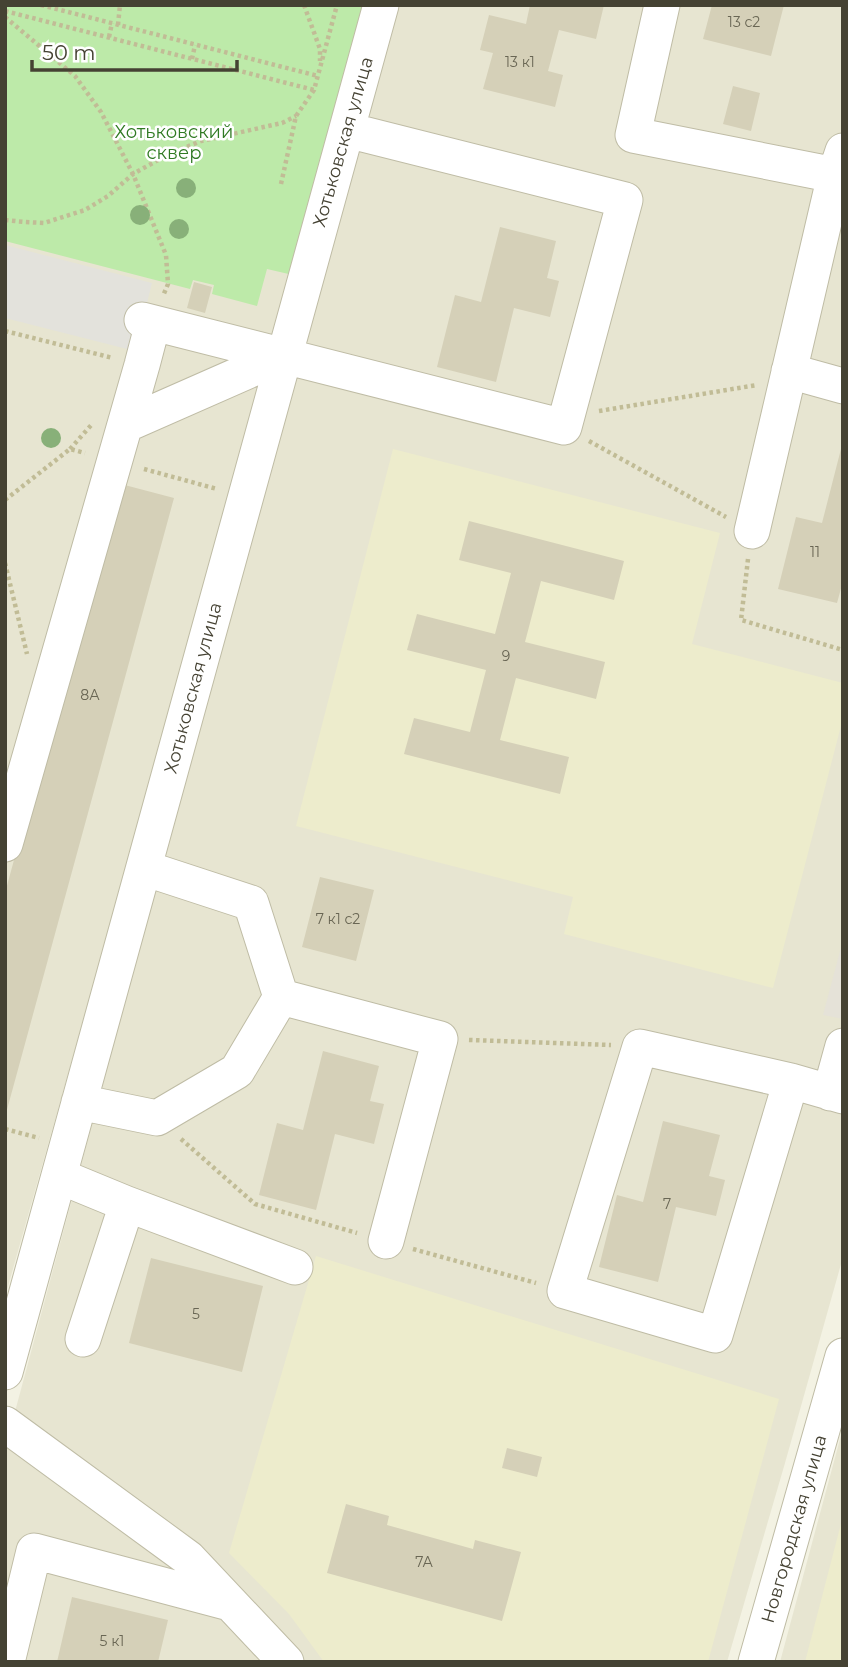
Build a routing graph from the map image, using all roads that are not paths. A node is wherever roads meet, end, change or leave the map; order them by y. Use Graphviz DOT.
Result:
graph roads {
  1 [pos="381,5"];
  2 [pos="662,5"];
  3 [pos="347,130"];
  4 [pos="839,163"];
  5 [pos="284,355"];
  6 [pos="788,375"];
  7 [pos="843,386"];
  8 [pos="111,421"];
  9 [pos="752,531"];
  10 [pos="5,844"];
  11 [pos="144,868"];
  12 [pos="281,997"];
  13 [pos="843,1046"];
  14 [pos="791,1081"];
  15 [pos="837,1094"];
  16 [pos="79,1102"];
  17 [pos="59,1176"];
  18 [pos="127,1204"];
  19 [pos="386,1241"];
  20 [pos="295,1267"];
  21 [pos="83,1339"];
  22 [pos="843,1356"];
  23 [pos="5,1372"];
  24 [pos="5,1424"];
  25 [pos="230,1603"];
  26 [pos="281,1659"];
  27 [pos="7,1662"];
  28 [pos="756,1662"];
  1 -- 3 [label="street, Хотьковская улица"];
  2 -- 4 [label="street"];
  3 -- 5 [label="street, Хотьковская улица"];
  3 -- 5 [label="street"];
  4 -- 6 [label="street"];
  5 -- 8 [label="street"];
  5 -- 8 [label="street"];
  5 -- 11 [label="street, Хотьковская улица"];
  6 -- 7 [label="street"];
  6 -- 9 [label="street"];
  8 -- 10 [label="street"];
  11 -- 12 [label="street"];
  11 -- 16 [label="street, Хотьковская улица"];
  12 -- 16 [label="street"];
  12 -- 19 [label="street"];
  13 -- 15 [label="street"];
  14 -- 14 [label="street"];
  14 -- 15 [label="street"];
  16 -- 17 [label="street, Хотьковская улица"];
  17 -- 18 [label="street"];
  17 -- 23 [label="street, Хотьковская улица"];
  18 -- 20 [label="street"];
  18 -- 21 [label="street"];
  22 -- 28 [label="street, Новгородская улица"];
  24 -- 25 [label="street"];
  25 -- 26 [label="street"];
  25 -- 27 [label="street"];
}
